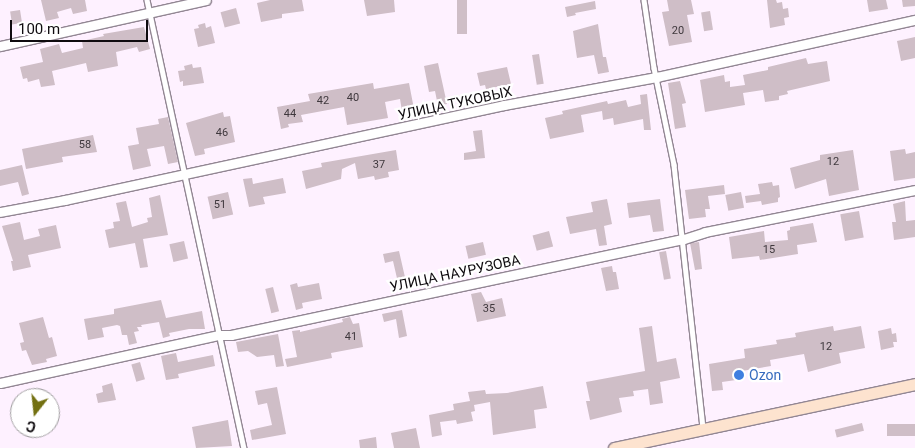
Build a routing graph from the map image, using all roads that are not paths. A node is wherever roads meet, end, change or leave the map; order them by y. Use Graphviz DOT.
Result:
graph roads {
  1 [pos="147,0"];
  2 [pos="206,0"];
  3 [pos="644,0"];
  4 [pos="150,14"];
  5 [pos="915,20"];
  6 [pos="0,46"];
  7 [pos="657,77"];
  8 [pos="184,174"];
  9 [pos="915,190"];
  10 [pos="0,212"];
  11 [pos="684,239"];
  12 [pos="218,335"];
  13 [pos="0,383"];
  14 [pos="915,384"];
  15 [pos="703,429"];
  16 [pos="244,448"];
  17 [pos="614,448"];
  1 -- 4 [label="lane"];
  2 -- 4 [label="street"];
  3 -- 7 [label="lane"];
  4 -- 6 [label="street"];
  4 -- 8 [label="lane"];
  5 -- 7 [label="street, УЛИЦА ТУКОВЫХ"];
  7 -- 8 [label="street, УЛИЦА ТУКОВЫХ"];
  7 -- 11 [label="lane"];
  8 -- 10 [label="street, УЛИЦА ТУКОВЫХ"];
  8 -- 12 [label="lane"];
  9 -- 11 [label="street, УЛИЦА НАУРУЗОВА"];
  11 -- 12 [label="street, УЛИЦА НАУРУЗОВА"];
  11 -- 15 [label="lane"];
  12 -- 13 [label="street, УЛИЦА НАУРУЗОВА"];
  12 -- 16 [label="lane"];
  14 -- 15 [label="main road"];
  15 -- 17 [label="main road"];
}
